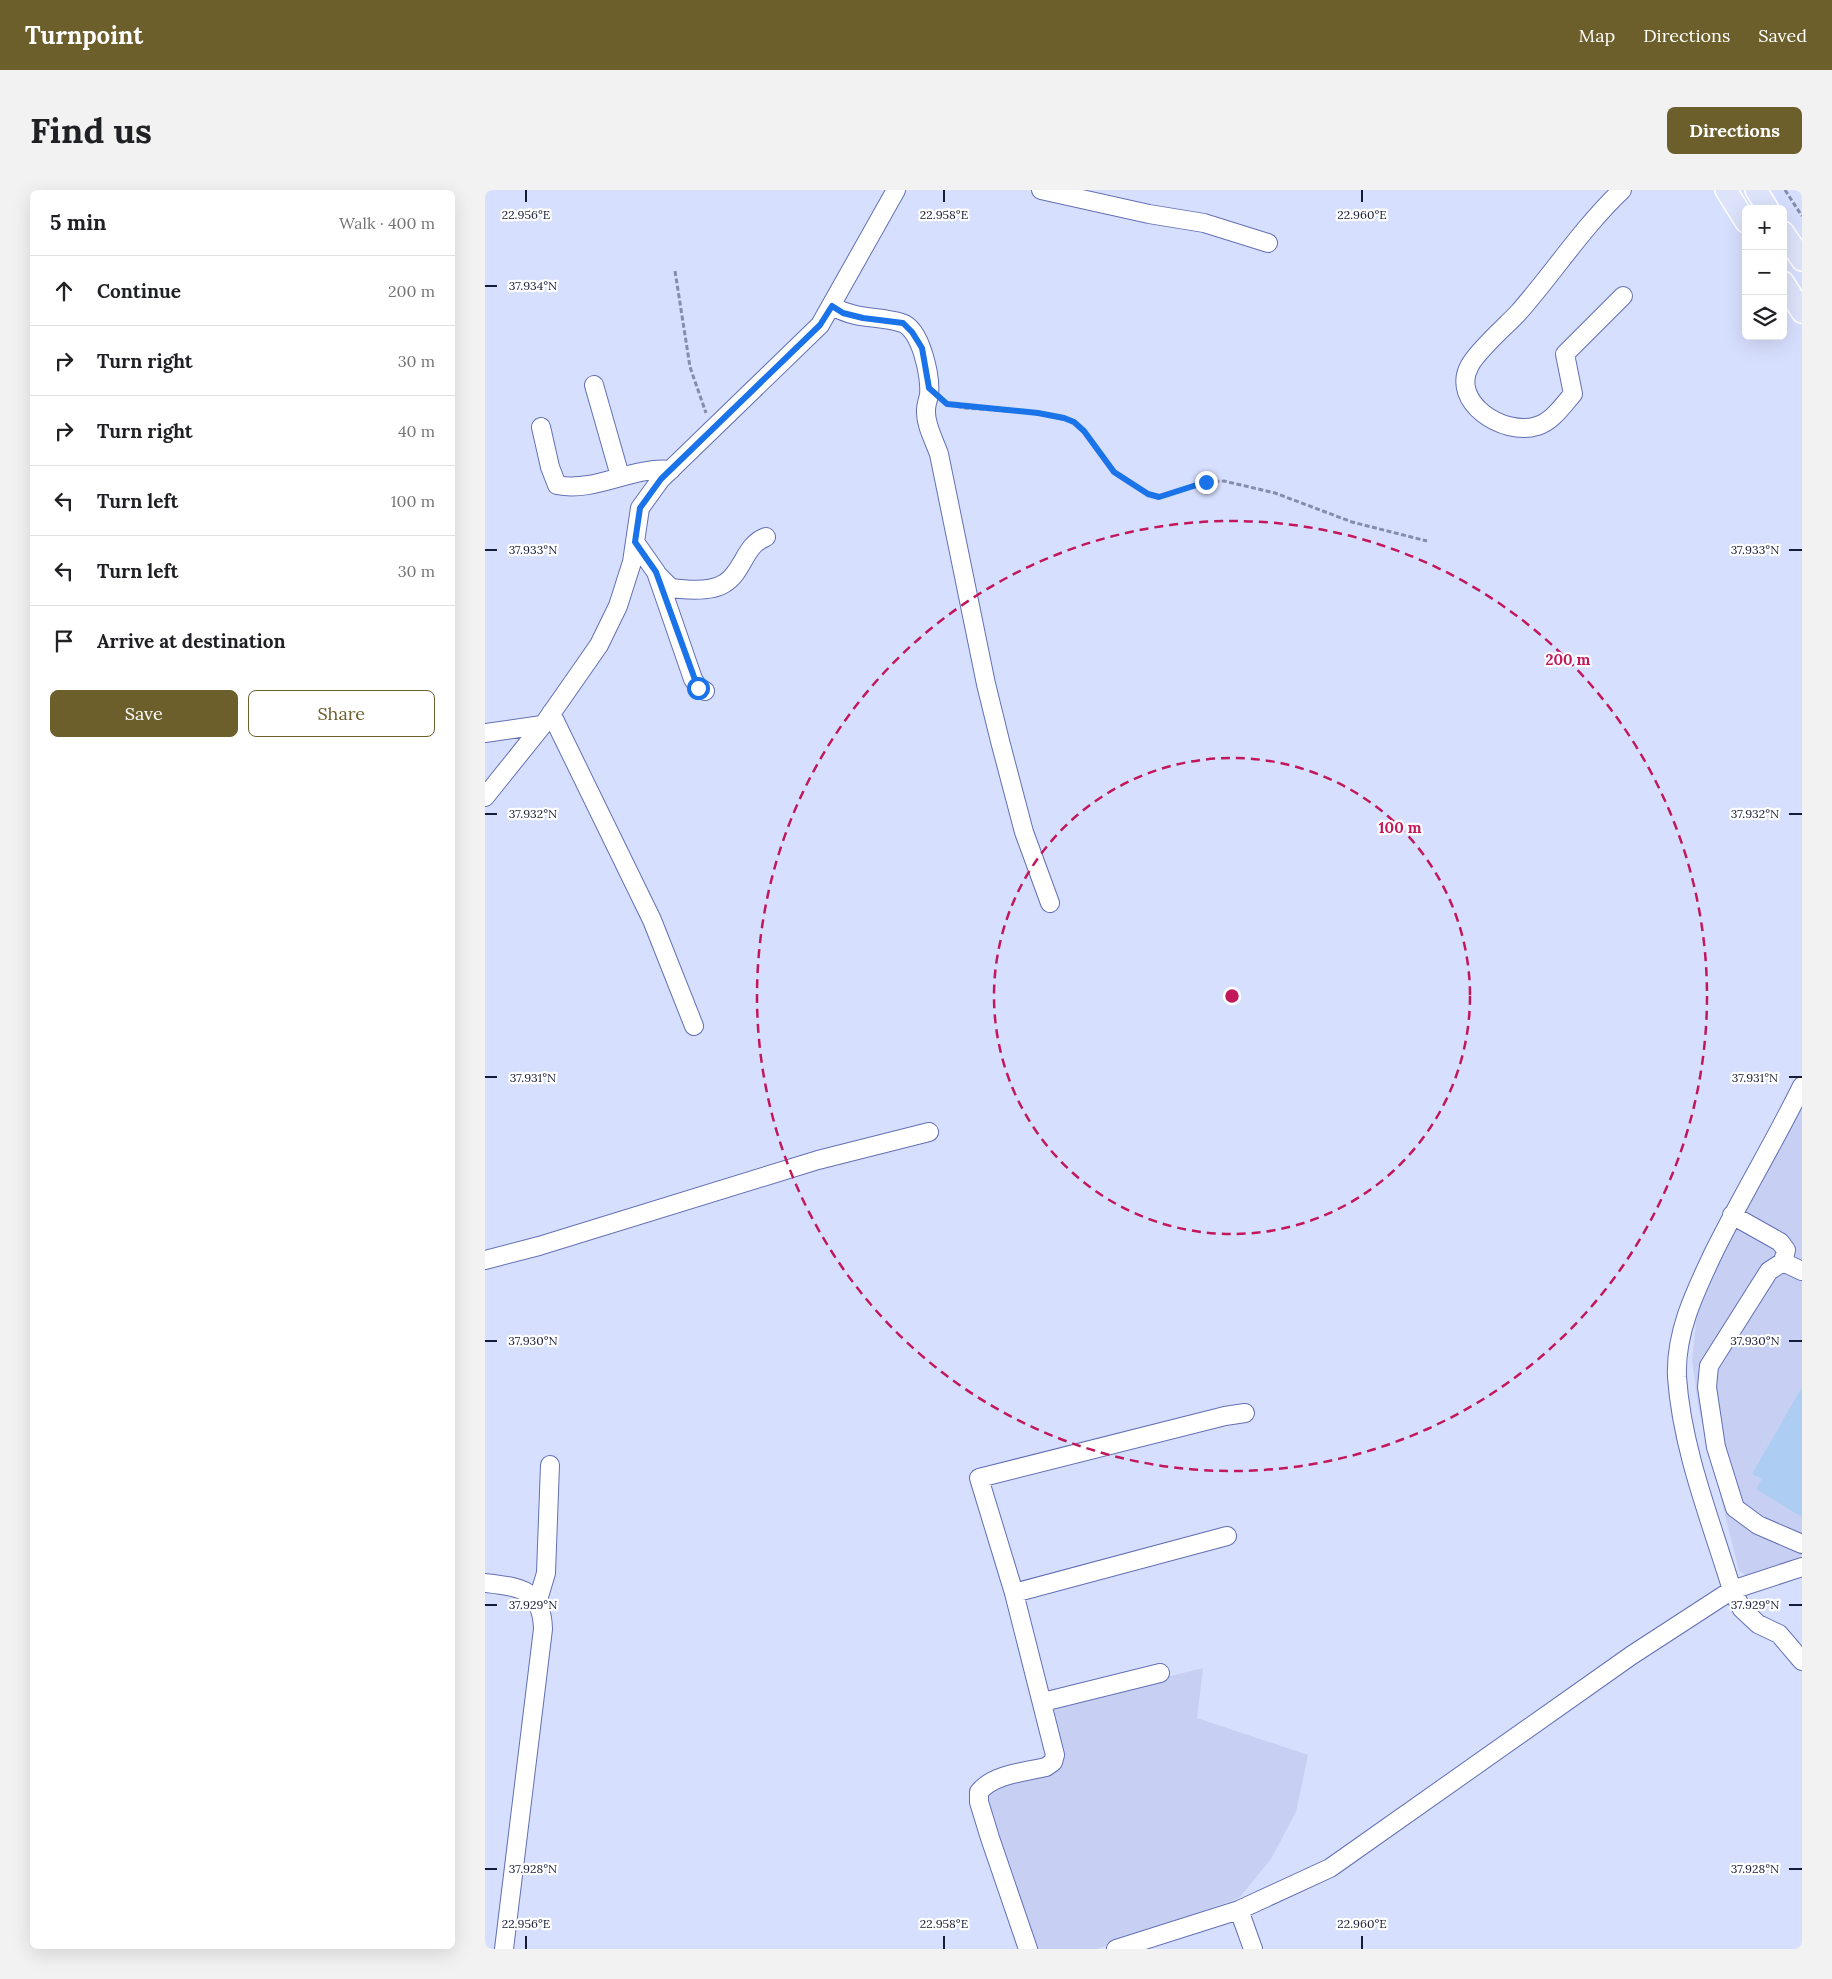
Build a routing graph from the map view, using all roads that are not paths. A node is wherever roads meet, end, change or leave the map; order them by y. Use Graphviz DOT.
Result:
graph roads {
  1 [pos="896,190"];
  2 [pos="1041,190"];
  3 [pos="1621,190"];
  4 [pos="1726,190"];
  5 [pos="1756,190"];
  6 [pos="1765,205"];
  7 [pos="1742,216"];
  8 [pos="1787,238"];
  9 [pos="1268,243"];
  10 [pos="1802,260"];
  11 [pos="1787,288"];
  12 [pos="1623,296"];
  13 [pos="832,306"];
  14 [pos="1802,312"];
  15 [pos="593,385"];
  16 [pos="541,427"];
  17 [pos="671,470"];
  18 [pos="621,476"];
  19 [pos="766,537"];
  20 [pos="635,542"];
  21 [pos="656,572"];
  22 [pos="705,691"];
  23 [pos="547,719"];
  24 [pos="485,733"];
  25 [pos="485,796"];
  26 [pos="1050,903"];
  27 [pos="694,1026"];
  28 [pos="1802,1086"];
  29 [pos="929,1132"];
  30 [pos="1732,1215"];
  31 [pos="485,1260"];
  32 [pos="1783,1262"];
  33 [pos="1802,1272"];
  34 [pos="1245,1413"];
  35 [pos="550,1464"];
  36 [pos="1227,1536"];
  37 [pos="1802,1544"];
  38 [pos="1802,1566"];
  39 [pos="485,1583"];
  40 [pos="1732,1590"];
  41 [pos="1015,1593"];
  42 [pos="538,1600"];
  43 [pos="1802,1661"];
  44 [pos="1160,1673"];
  45 [pos="1043,1702"];
  46 [pos="1239,1910"];
  47 [pos="504,1949"];
  48 [pos="1028,1949"];
  49 [pos="1116,1949"];
  50 [pos="1253,1949"];
  1 -- 13 [label="street"];
  2 -- 9 [label="street"];
  3 -- 12 [label="street"];
  4 -- 7 [label="main road"];
  5 -- 6 [label="main road"];
  8 -- 10 [label="main road"];
  11 -- 14 [label="main road"];
  13 -- 17 [label="street"];
  13 -- 26 [label="street"];
  15 -- 18 [label="street"];
  16 -- 18 [label="street"];
  17 -- 18 [label="street"];
  17 -- 20 [label="street"];
  19 -- 21 [label="street"];
  20 -- 21 [label="street"];
  20 -- 23 [label="street"];
  21 -- 22 [label="street"];
  23 -- 24 [label="street"];
  23 -- 25 [label="street"];
  23 -- 27 [label="street"];
  28 -- 30 [label="street"];
  29 -- 31 [label="street"];
  30 -- 32 [label="street"];
  30 -- 40 [label="street"];
  32 -- 33 [label="street"];
  32 -- 37 [label="street"];
  34 -- 41 [label="street"];
  35 -- 42 [label="street"];
  36 -- 41 [label="street"];
  38 -- 40 [label="street"];
  39 -- 42 [label="street"];
  40 -- 43 [label="street"];
  40 -- 46 [label="street"];
  41 -- 45 [label="street"];
  42 -- 47 [label="street"];
  44 -- 45 [label="street"];
  45 -- 48 [label="street"];
  46 -- 49 [label="street"];
  46 -- 50 [label="street"];
}
